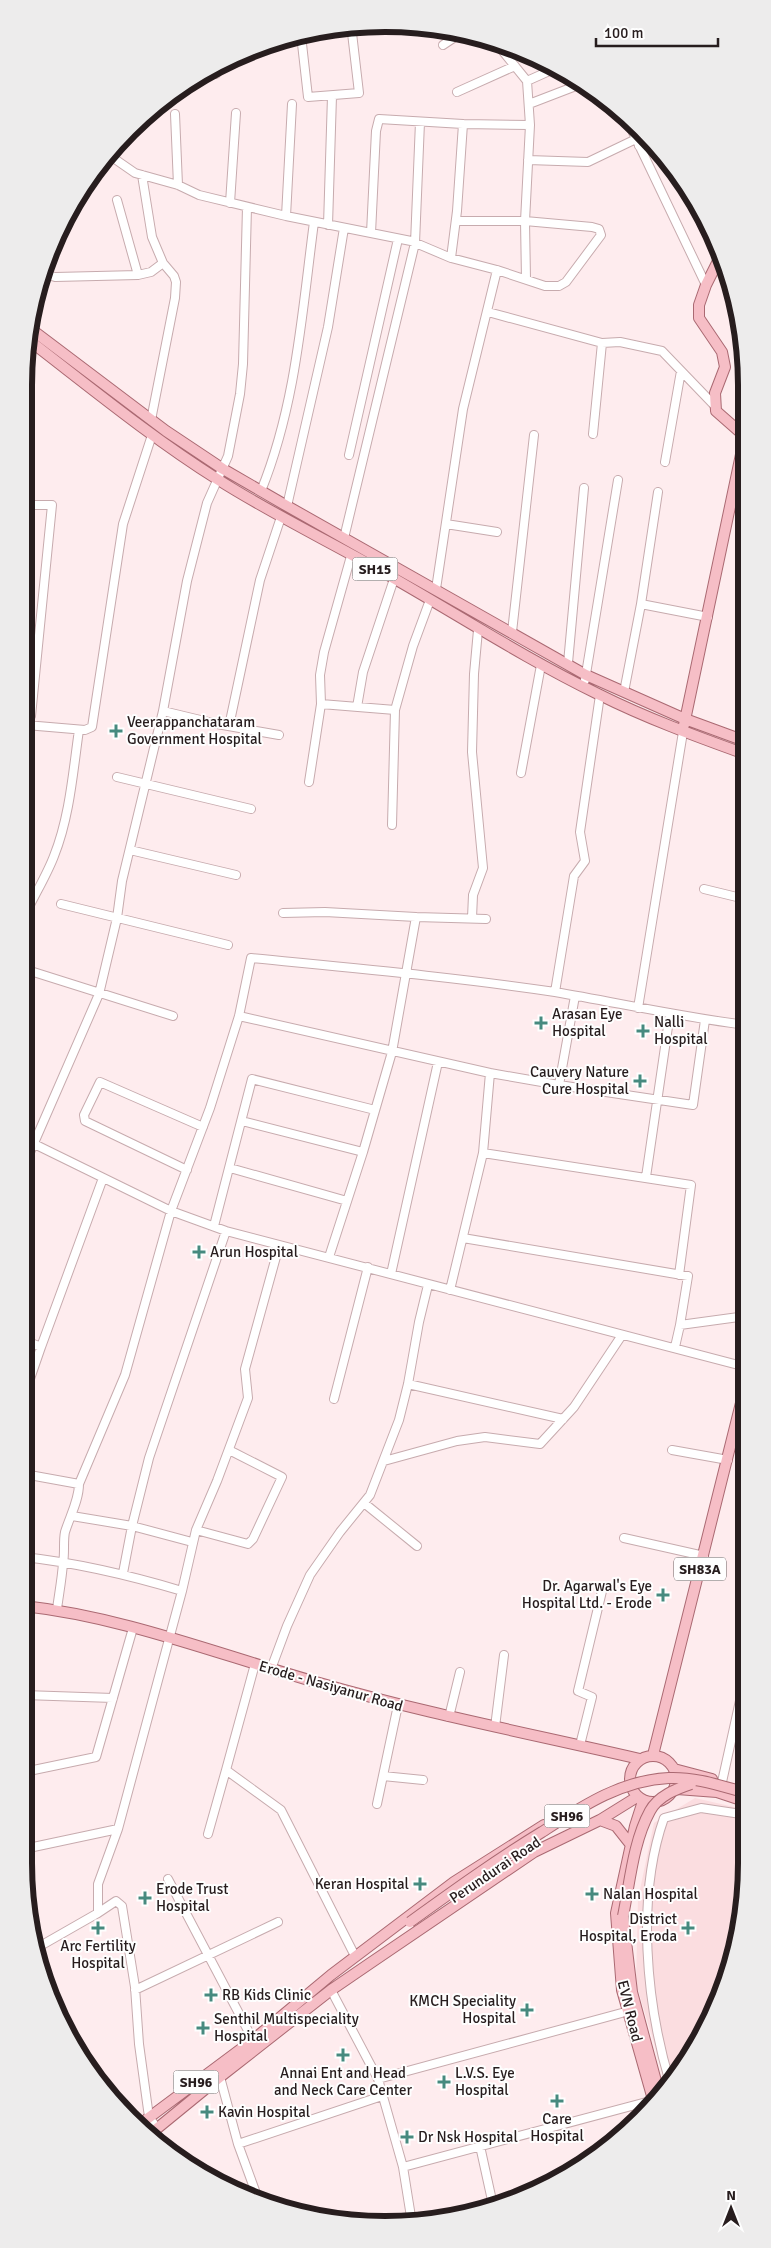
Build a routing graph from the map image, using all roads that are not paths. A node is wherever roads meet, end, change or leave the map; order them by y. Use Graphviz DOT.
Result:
graph roads {
  1 [pos="352,34"];
  2 [pos="452,39"];
  3 [pos="303,43"];
  4 [pos="443,45"];
  5 [pos="504,53"];
  6 [pos="514,66"];
  7 [pos="547,72"];
  8 [pos="527,81"];
  9 [pos="573,87"];
  10 [pos="457,92"];
  11 [pos="332,96"];
  12 [pos="292,104"];
  13 [pos="529,104"];
  14 [pos="236,113"];
  15 [pos="175,114"];
  16 [pos="420,122"];
  17 [pos="462,124"];
  18 [pos="530,125"];
  19 [pos="635,136"];
  20 [pos="638,142"];
  21 [pos="114,160"];
  22 [pos="528,160"];
  23 [pos="142,175"];
  24 [pos="178,185"];
  25 [pos="117,200"];
  26 [pos="230,203"];
  27 [pos="247,207"];
  28 [pos="286,216"];
  29 [pos="456,221"];
  30 [pos="525,221"];
  31 [pos="314,222"];
  32 [pos="328,225"];
  33 [pos="344,228"];
  34 [pos="371,233"];
  35 [pos="398,239"];
  36 [pos="415,243"];
  37 [pos="451,258"];
  38 [pos="163,263"];
  39 [pos="717,263"];
  40 [pos="497,270"];
  41 [pos="138,275"];
  42 [pos="50,276"];
  43 [pos="526,279"];
  44 [pos="706,285"];
  45 [pos="488,312"];
  46 [pos="37,334"];
  47 [pos="602,343"];
  48 [pos="35,345"];
  49 [pos="680,371"];
  50 [pos="714,405"];
  51 [pos="150,420"];
  52 [pos="738,430"];
  53 [pos="593,434"];
  54 [pos="152,435"];
  55 [pos="534,435"];
  56 [pos="349,456"];
  57 [pos="665,462"];
  58 [pos="223,469"];
  59 [pos="738,469"];
  60 [pos="217,479"];
  61 [pos="618,480"];
  62 [pos="584,488"];
  63 [pos="261,491"];
  64 [pos="658,492"];
  65 [pos="32,505"];
  66 [pos="287,506"];
  67 [pos="281,518"];
  68 [pos="446,524"];
  69 [pos="497,532"];
  70 [pos="344,538"];
  71 [pos="351,556"];
  72 [pos="394,578"];
  73 [pos="436,589"];
  74 [pos="430,600"];
  75 [pos="641,604"];
  76 [pos="708,617"];
  77 [pos="478,630"];
  78 [pos="512,632"];
  79 [pos="568,663"];
  80 [pos="540,664"];
  81 [pos="586,674"];
  82 [pos="583,686"];
  83 [pos="624,692"];
  84 [pos="600,695"];
  85 [pos="321,704"];
  86 [pos="32,706"];
  87 [pos="357,707"];
  88 [pos="395,710"];
  89 [pos="163,711"];
  90 [pos="685,719"];
  91 [pos="32,726"];
  92 [pos="229,726"];
  93 [pos="79,730"];
  94 [pos="683,732"];
  95 [pos="279,735"];
  96 [pos="738,738"];
  97 [pos="738,752"];
  98 [pos="521,774"];
  99 [pos="117,777"];
  100 [pos="309,782"];
  101 [pos="146,784"];
  102 [pos="251,809"];
  103 [pos="392,826"];
  104 [pos="130,850"];
  105 [pos="236,875"];
  106 [pos="704,889"];
  107 [pos="738,897"];
  108 [pos="32,900"];
  109 [pos="61,904"];
  110 [pos="283,913"];
  111 [pos="416,917"];
  112 [pos="117,918"];
  113 [pos="472,918"];
  114 [pos="486,919"];
  115 [pos="228,945"];
  116 [pos="32,972"];
  117 [pos="406,974"];
  118 [pos="555,992"];
  119 [pos="99,994"];
  120 [pos="575,996"];
  121 [pos="638,1008"];
  122 [pos="670,1013"];
  123 [pos="173,1016"];
  124 [pos="239,1016"];
  125 [pos="705,1020"];
  126 [pos="738,1024"];
  127 [pos="392,1052"];
  128 [pos="438,1062"];
  129 [pos="490,1072"];
  130 [pos="559,1084"];
  131 [pos="658,1100"];
  132 [pos="375,1110"];
  133 [pos="242,1120"];
  134 [pos="203,1127"];
  135 [pos="32,1143"];
  136 [pos="363,1152"];
  137 [pos="482,1153"];
  138 [pos="230,1168"];
  139 [pos="187,1170"];
  140 [pos="646,1177"];
  141 [pos="103,1178"];
  142 [pos="347,1201"];
  143 [pos="171,1212"];
  144 [pos="214,1226"];
  145 [pos="226,1231"];
  146 [pos="463,1238"];
  147 [pos="279,1246"];
  148 [pos="329,1257"];
  149 [pos="368,1267"];
  150 [pos="391,1274"];
  151 [pos="679,1275"];
  152 [pos="428,1285"];
  153 [pos="450,1290"];
  154 [pos="738,1317"];
  155 [pos="680,1325"];
  156 [pos="622,1335"];
  157 [pos="32,1343"];
  158 [pos="41,1347"];
  159 [pos="675,1347"];
  160 [pos="738,1365"];
  161 [pos="32,1373"];
  162 [pos="408,1384"];
  163 [pos="334,1399"];
  164 [pos="563,1419"];
  165 [pos="738,1425"];
  166 [pos="229,1450"];
  167 [pos="672,1450"];
  168 [pos="728,1460"];
  169 [pos="384,1461"];
  170 [pos="32,1475"];
  171 [pos="80,1484"];
  172 [pos="364,1503"];
  173 [pos="72,1516"];
  174 [pos="132,1526"];
  175 [pos="196,1530"];
  176 [pos="624,1538"];
  177 [pos="192,1542"];
  178 [pos="417,1546"];
  179 [pos="704,1556"];
  180 [pos="32,1558"];
  181 [pos="64,1562"];
  182 [pos="123,1573"];
  183 [pos="603,1587"];
  184 [pos="182,1591"];
  185 [pos="32,1607"];
  186 [pos="57,1609"];
  187 [pos="134,1628"];
  188 [pos="170,1638"];
  189 [pos="504,1655"];
  190 [pos="255,1664"];
  191 [pos="271,1670"];
  192 [pos="460,1672"];
  193 [pos="32,1695"];
  194 [pos="113,1698"];
  195 [pos="398,1705"];
  196 [pos="738,1710"];
  197 [pos="449,1717"];
  198 [pos="495,1727"];
  199 [pos="580,1745"];
  200 [pos="653,1755"];
  201 [pos="640,1759"];
  202 [pos="674,1769"];
  203 [pos="32,1770"];
  204 [pos="226,1770"];
  205 [pos="383,1776"];
  206 [pos="423,1780"];
  207 [pos="629,1782"];
  208 [pos="722,1782"];
  209 [pos="690,1784"];
  210 [pos="675,1788"];
  211 [pos="738,1791"];
  212 [pos="738,1793"];
  213 [pos="738,1794"];
  214 [pos="738,1795"];
  215 [pos="640,1799"];
  216 [pos="377,1804"];
  217 [pos="738,1814"];
  218 [pos="600,1820"];
  219 [pos="118,1829"];
  220 [pos="208,1834"];
  221 [pos="631,1844"];
  222 [pos="32,1847"];
  223 [pos="168,1879"];
  224 [pos="98,1913"];
  225 [pos="278,1922"];
  226 [pos="412,1924"];
  227 [pos="43,1945"];
  228 [pos="365,1950"];
  229 [pos="208,1955"];
  230 [pos="355,1956"];
  231 [pos="369,1964"];
  232 [pos="136,1990"];
  233 [pos="331,1990"];
  234 [pos="629,2011"];
  235 [pos="253,2040"];
  236 [pos="668,2074"];
  237 [pos="220,2076"];
  238 [pos="378,2079"];
  239 [pos="654,2091"];
  240 [pos="654,2092"];
  241 [pos="382,2096"];
  242 [pos="643,2103"];
  243 [pos="150,2117"];
  244 [pos="145,2121"];
  245 [pos="152,2127"];
  246 [pos="155,2130"];
  247 [pos="238,2144"];
  248 [pos="480,2146"];
  249 [pos="403,2167"];
  250 [pos="255,2191"];
  251 [pos="492,2199"];
  252 [pos="411,2215"];
  1 -- 11 [label="street"];
  2 -- 4 [label="street"];
  3 -- 11 [label="street"];
  5 -- 6 [label="street"];
  6 -- 8 [label="street"];
  6 -- 10 [label="street"];
  7 -- 8 [label="street"];
  8 -- 13 [label="street"];
  9 -- 13 [label="street"];
  11 -- 32 [label="street"];
  12 -- 28 [label="street"];
  13 -- 18 [label="street"];
  14 -- 26 [label="street"];
  15 -- 24 [label="street"];
  16 -- 17 [label="street"];
  16 -- 34 [label="street"];
  16 -- 36 [label="street"];
  17 -- 18 [label="street"];
  17 -- 29 [label="street"];
  18 -- 22 [label="street"];
  19 -- 20 [label="street"];
  20 -- 22 [label="street"];
  20 -- 44 [label="street"];
  21 -- 23 [label="street"];
  22 -- 30 [label="street"];
  23 -- 24 [label="street"];
  23 -- 38 [label="street"];
  24 -- 26 [label="street"];
  25 -- 41 [label="street"];
  26 -- 27 [label="street"];
  27 -- 28 [label="street"];
  27 -- 58 [label="street"];
  28 -- 31 [label="street"];
  29 -- 30 [label="street"];
  29 -- 37 [label="street"];
  30 -- 43 [label="street"];
  30 -- 43 [label="street"];
  31 -- 32 [label="street"];
  31 -- 63 [label="street"];
  32 -- 33 [label="street"];
  33 -- 34 [label="street"];
  33 -- 66 [label="street"];
  34 -- 35 [label="street"];
  35 -- 36 [label="street"];
  35 -- 56 [label="street"];
  36 -- 37 [label="street"];
  36 -- 70 [label="street"];
  37 -- 40 [label="street"];
  38 -- 41 [label="street"];
  38 -- 51 [label="street"];
  39 -- 44 [label="main road"];
  40 -- 43 [label="street"];
  40 -- 45 [label="street"];
  41 -- 42 [label="street"];
  44 -- 50 [label="main road"];
  45 -- 47 [label="street"];
  45 -- 68 [label="street"];
  46 -- 51 [label="main road, SH15"];
  47 -- 49 [label="street"];
  47 -- 53 [label="street"];
  48 -- 54 [label="main road, SH15"];
  49 -- 50 [label="street"];
  49 -- 57 [label="street"];
  50 -- 52 [label="main road"];
  51 -- 58 [label="main road, SH15"];
  54 -- 60 [label="main road, SH15"];
  54 -- 93 [label="street"];
  55 -- 78 [label="street"];
  58 -- 60 [label="street"];
  58 -- 63 [label="main road, SH15"];
  59 -- 76 [label="main road"];
  60 -- 67 [label="main road, SH15"];
  60 -- 89 [label="street"];
  61 -- 81 [label="street"];
  62 -- 79 [label="street"];
  63 -- 66 [label="main road, SH15"];
  64 -- 75 [label="street"];
  65 -- 86 [label="street"];
  66 -- 70 [label="main road, SH15"];
  67 -- 71 [label="main road, SH15"];
  67 -- 92 [label="street"];
  68 -- 69 [label="street"];
  68 -- 73 [label="street"];
  70 -- 73 [label="main road, SH15"];
  71 -- 72 [label="main road, SH15"];
  71 -- 85 [label="street"];
  72 -- 74 [label="main road, SH15"];
  72 -- 87 [label="street"];
  73 -- 78 [label="main road, SH15"];
  74 -- 77 [label="main road, SH15"];
  74 -- 88 [label="street"];
  75 -- 76 [label="street"];
  75 -- 83 [label="street"];
  76 -- 90 [label="main road"];
  77 -- 80 [label="main road, SH15"];
  77 -- 113 [label="street"];
  78 -- 79 [label="main road, SH15"];
  79 -- 81 [label="main road, SH15"];
  80 -- 82 [label="main road, SH15"];
  80 -- 98 [label="street"];
  81 -- 82 [label="street"];
  81 -- 83 [label="main road, SH15"];
  82 -- 84 [label="main road, SH15"];
  83 -- 90 [label="main road, SH15"];
  84 -- 94 [label="main road, SH15"];
  84 -- 118 [label="street"];
  85 -- 87 [label="street"];
  85 -- 100 [label="street"];
  87 -- 88 [label="street"];
  88 -- 103 [label="street"];
  89 -- 92 [label="street"];
  89 -- 101 [label="street"];
  90 -- 94 [label="main road"];
  90 -- 96 [label="main road, SH15"];
  91 -- 93 [label="street"];
  92 -- 95 [label="street"];
  93 -- 108 [label="street"];
  94 -- 97 [label="main road, SH15"];
  94 -- 121 [label="street"];
  99 -- 101 [label="street"];
  101 -- 102 [label="street"];
  101 -- 104 [label="street"];
  104 -- 105 [label="street"];
  104 -- 112 [label="street"];
  106 -- 107 [label="street"];
  109 -- 112 [label="street"];
  110 -- 111 [label="street"];
  111 -- 113 [label="street"];
  111 -- 117 [label="street"];
  112 -- 115 [label="street"];
  112 -- 119 [label="street"];
  113 -- 114 [label="street"];
  116 -- 119 [label="street"];
  117 -- 118 [label="street"];
  117 -- 124 [label="street"];
  117 -- 127 [label="street"];
  118 -- 120 [label="street"];
  119 -- 123 [label="street"];
  119 -- 135 [label="street"];
  120 -- 121 [label="street"];
  120 -- 130 [label="street"];
  121 -- 122 [label="street"];
  122 -- 125 [label="street"];
  122 -- 131 [label="street"];
  124 -- 127 [label="street"];
  124 -- 134 [label="street"];
  125 -- 126 [label="street"];
  125 -- 131 [label="street"];
  127 -- 128 [label="street"];
  127 -- 132 [label="street"];
  128 -- 129 [label="street"];
  128 -- 150 [label="street"];
  129 -- 130 [label="street"];
  129 -- 137 [label="street"];
  130 -- 131 [label="street"];
  131 -- 140 [label="street"];
  132 -- 133 [label="street"];
  132 -- 136 [label="street"];
  133 -- 136 [label="street"];
  133 -- 138 [label="street"];
  134 -- 139 [label="street"];
  134 -- 139 [label="street"];
  135 -- 141 [label="street"];
  136 -- 142 [label="street"];
  137 -- 140 [label="street"];
  137 -- 146 [label="street"];
  138 -- 142 [label="street"];
  138 -- 144 [label="street"];
  139 -- 143 [label="street"];
  140 -- 151 [label="street"];
  141 -- 143 [label="street"];
  141 -- 158 [label="street"];
  142 -- 148 [label="street"];
  143 -- 144 [label="street"];
  143 -- 171 [label="street"];
  144 -- 145 [label="street"];
  145 -- 147 [label="street"];
  145 -- 174 [label="street"];
  146 -- 151 [label="street"];
  146 -- 153 [label="street"];
  147 -- 148 [label="street"];
  147 -- 166 [label="street"];
  148 -- 149 [label="street"];
  149 -- 150 [label="street"];
  149 -- 163 [label="street"];
  150 -- 152 [label="street"];
  151 -- 155 [label="street"];
  152 -- 153 [label="street"];
  152 -- 162 [label="street"];
  153 -- 156 [label="street"];
  154 -- 155 [label="street"];
  155 -- 159 [label="street"];
  156 -- 159 [label="street"];
  156 -- 164 [label="street"];
  157 -- 158 [label="street"];
  158 -- 161 [label="street"];
  159 -- 160 [label="street"];
  162 -- 164 [label="street"];
  162 -- 169 [label="street"];
  164 -- 169 [label="street"];
  165 -- 168 [label="main road, SH83A"];
  166 -- 175 [label="street"];
  166 -- 175 [label="street"];
  167 -- 168 [label="street"];
  168 -- 179 [label="main road, SH83A"];
  169 -- 172 [label="street"];
  170 -- 171 [label="street"];
  171 -- 173 [label="street"];
  172 -- 178 [label="street"];
  172 -- 191 [label="street"];
  173 -- 174 [label="street"];
  173 -- 181 [label="street"];
  174 -- 177 [label="street"];
  174 -- 182 [label="street"];
  175 -- 177 [label="street"];
  176 -- 179 [label="street"];
  177 -- 184 [label="street"];
  179 -- 200 [label="main road, SH83A"];
  180 -- 181 [label="street"];
  181 -- 182 [label="street"];
  181 -- 186 [label="street"];
  182 -- 184 [label="street"];
  183 -- 199 [label="street"];
  184 -- 188 [label="street"];
  185 -- 186 [label="main road, Erode - Nasiyanur Road"];
  186 -- 187 [label="main road, Erode - Nasiyanur Road"];
  187 -- 188 [label="main road, Erode - Nasiyanur Road"];
  187 -- 194 [label="street"];
  188 -- 190 [label="main road, Erode - Nasiyanur Road"];
  188 -- 219 [label="street"];
  189 -- 198 [label="street"];
  190 -- 191 [label="main road, Erode - Nasiyanur Road"];
  190 -- 204 [label="street"];
  191 -- 195 [label="main road, Erode - Nasiyanur Road"];
  192 -- 197 [label="street"];
  193 -- 194 [label="street"];
  194 -- 203 [label="street"];
  195 -- 197 [label="main road, Erode - Nasiyanur Road"];
  195 -- 205 [label="street"];
  196 -- 208 [label="street"];
  197 -- 198 [label="main road, Erode - Nasiyanur Road"];
  198 -- 199 [label="main road, Erode - Nasiyanur Road"];
  199 -- 201 [label="main road, Erode - Nasiyanur Road"];
  200 -- 201 [label="main road"];
  200 -- 202 [label="main road"];
  201 -- 207 [label="main road"];
  202 -- 208 [label="main road"];
  202 -- 210 [label="main road"];
  204 -- 220 [label="street"];
  204 -- 230 [label="street"];
  205 -- 206 [label="street"];
  205 -- 216 [label="street"];
  207 -- 215 [label="main road"];
  207 -- 228 [label="main road"];
  208 -- 211 [label="main road"];
  209 -- 213 [label="main road, Perundurai Road / SH96"];
  209 -- 226 [label="main road, Perundurai Road / SH96"];
  209 -- 239 [label="main road, bridge"];
  210 -- 214 [label="main road"];
  210 -- 215 [label="main road"];
  212 -- 226 [label="main road, Perundurai Road / SH96, bridge"];
  215 -- 218 [label="main road"];
  215 -- 221 [label="main road, EVN Road"];
  217 -- 236 [label="street"];
  218 -- 221 [label="main road"];
  218 -- 231 [label="main road"];
  219 -- 222 [label="street"];
  219 -- 224 [label="street"];
  221 -- 234 [label="main road, EVN Road"];
  223 -- 229 [label="street"];
  224 -- 227 [label="street"];
  224 -- 232 [label="street"];
  225 -- 229 [label="street"];
  226 -- 228 [label="main road, Perundurai Road / SH96"];
  226 -- 231 [label="main road, Perundurai Road / SH96"];
  228 -- 230 [label="main road"];
  229 -- 232 [label="street"];
  229 -- 235 [label="street"];
  230 -- 235 [label="main road"];
  231 -- 233 [label="main road"];
  232 -- 243 [label="street"];
  233 -- 237 [label="main road"];
  233 -- 238 [label="street"];
  234 -- 238 [label="street"];
  234 -- 240 [label="main road, EVN Road"];
  235 -- 243 [label="main road, SH96"];
  237 -- 246 [label="main road"];
  237 -- 247 [label="street"];
  238 -- 241 [label="street"];
  241 -- 247 [label="street"];
  241 -- 249 [label="street"];
  242 -- 248 [label="street"];
  243 -- 244 [label="main road, SH96"];
  243 -- 245 [label="street"];
  247 -- 250 [label="street"];
  248 -- 249 [label="street"];
  248 -- 251 [label="street"];
  249 -- 252 [label="street"];
}
